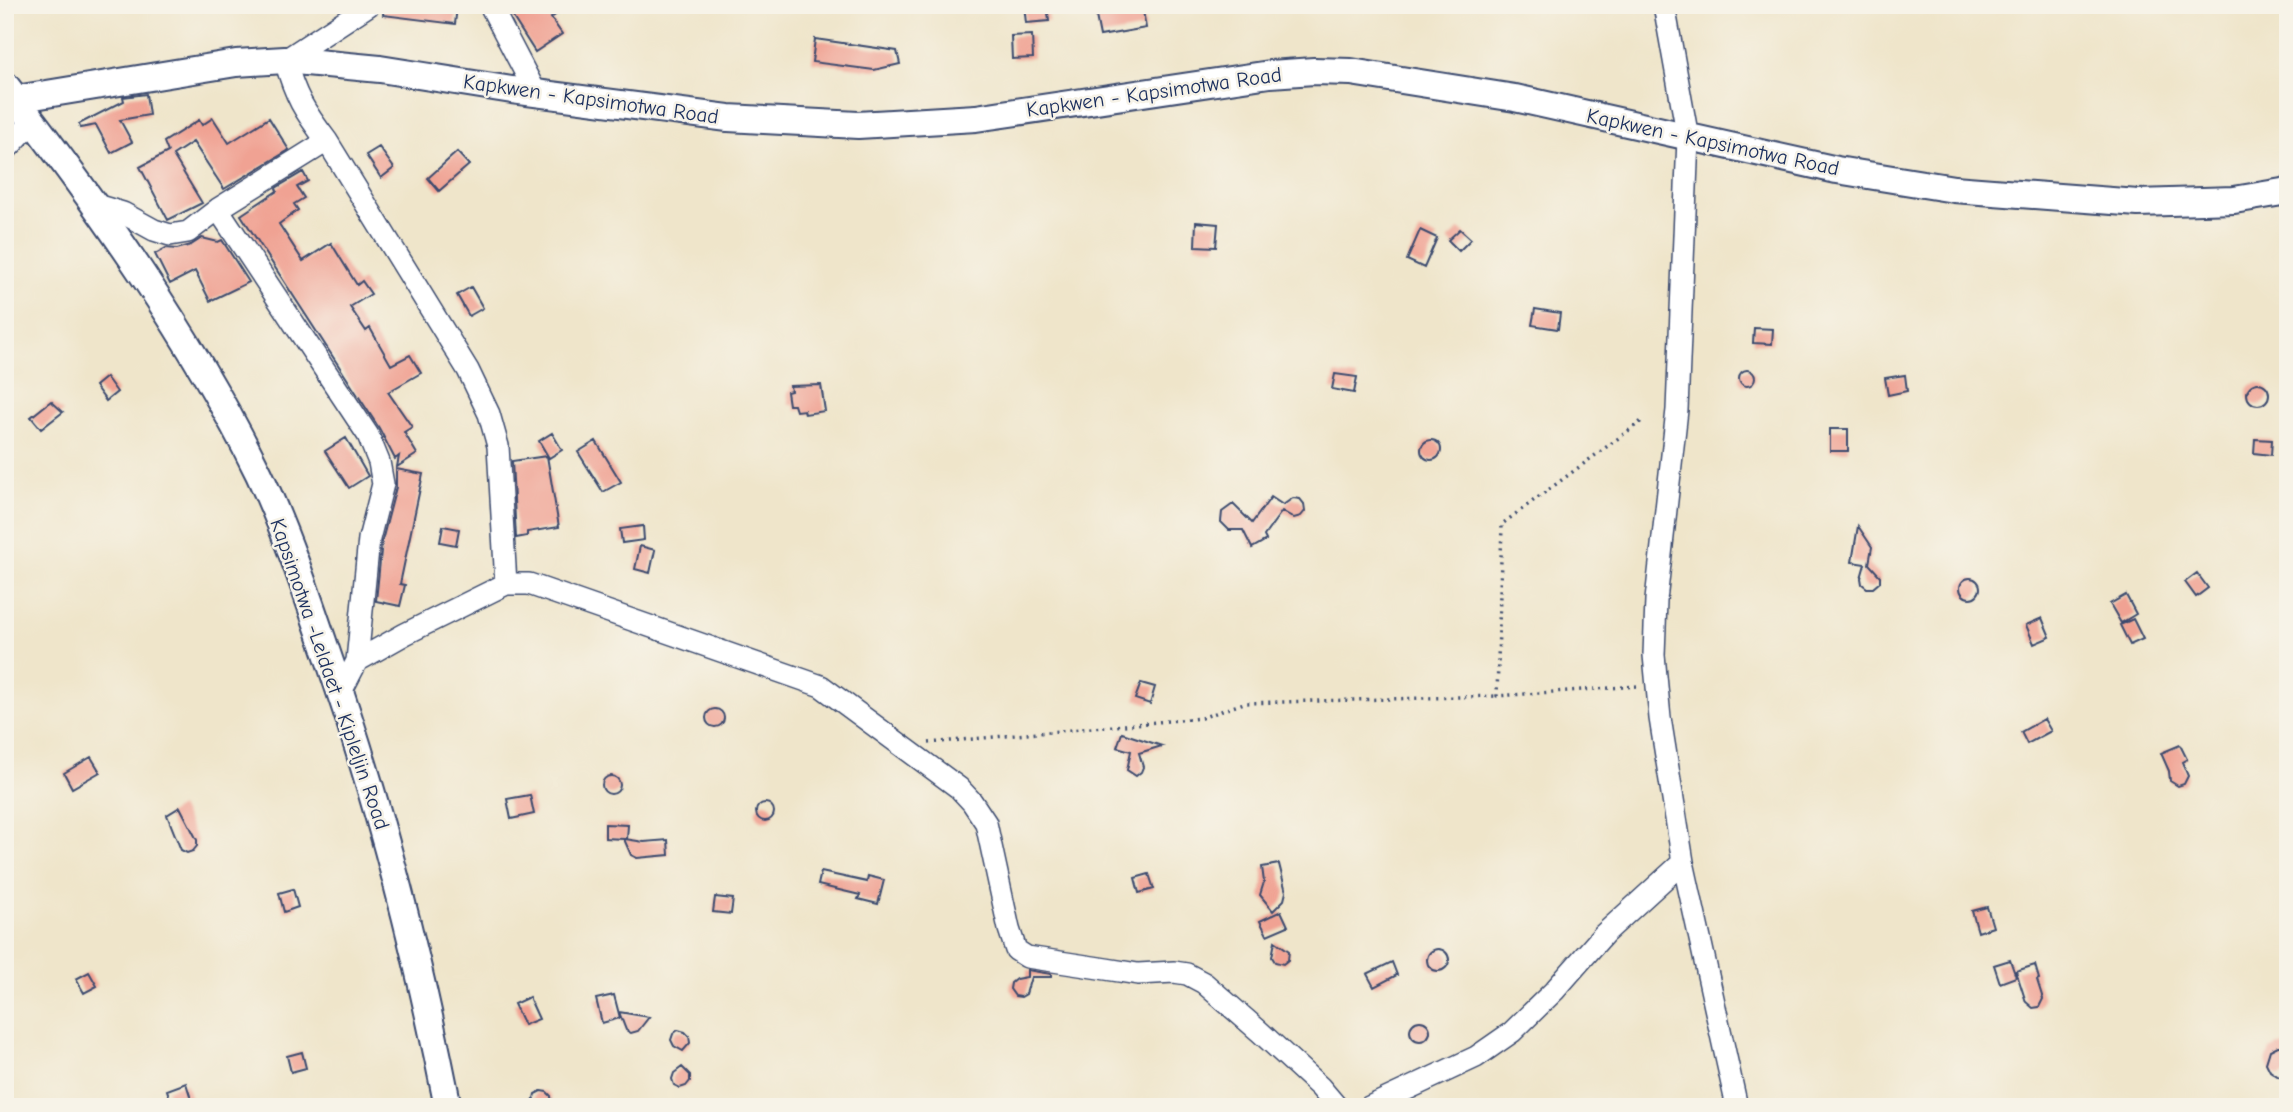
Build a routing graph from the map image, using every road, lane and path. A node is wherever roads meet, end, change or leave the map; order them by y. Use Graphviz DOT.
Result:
graph roads {
  1 [pos="369,5"];
  2 [pos="490,5"];
  3 [pos="1664,5"];
  4 [pos="285,60"];
  5 [pos="11,92"];
  6 [pos="536,93"];
  7 [pos="32,122"];
  8 [pos="1688,138"];
  9 [pos="327,141"];
  10 [pos="5,151"];
  11 [pos="2288,191"];
  12 [pos="96,205"];
  13 [pos="218,209"];
  14 [pos="1643,420"];
  15 [pos="506,584"];
  16 [pos="357,661"];
  17 [pos="1639,686"];
  18 [pos="341,692"];
  19 [pos="1497,696"];
  20 [pos="902,745"];
  21 [pos="1683,862"];
  22 [pos="448,1107"];
  23 [pos="1338,1107"];
  24 [pos="1369,1107"];
  25 [pos="1737,1107"];
  1 -- 4 [label="street"];
  2 -- 6 [label="street"];
  3 -- 8 [label="street"];
  4 -- 5 [label="street, Kapkwen - Kapsimotwa Road"];
  4 -- 6 [label="street, Kapkwen - Kapsimotwa Road"];
  4 -- 9 [label="street"];
  5 -- 7 [label="street, Kapsimotwa -Leldaet - Kipleljin Road"];
  6 -- 8 [label="street, Kapkwen - Kapsimotwa Road"];
  7 -- 10 [label="street"];
  7 -- 12 [label="street, Kapsimotwa -Leldaet - Kipleljin Road"];
  8 -- 11 [label="street, Kapkwen - Kapsimotwa Road"];
  8 -- 21 [label="street"];
  9 -- 13 [label="street"];
  9 -- 15 [label="street"];
  12 -- 13 [label="street"];
  12 -- 18 [label="street, Kapsimotwa -Leldaet - Kipleljin Road"];
  13 -- 16 [label="street"];
  14 -- 19 [label="path"];
  15 -- 16 [label="street"];
  15 -- 20 [label="street"];
  16 -- 18 [label="street"];
  17 -- 19 [label="path"];
  18 -- 22 [label="street, Kapsimotwa -Leldaet - Kipleljin Road"];
  19 -- 20 [label="path"];
  20 -- 23 [label="street"];
  21 -- 24 [label="street"];
  21 -- 25 [label="street"];
}
